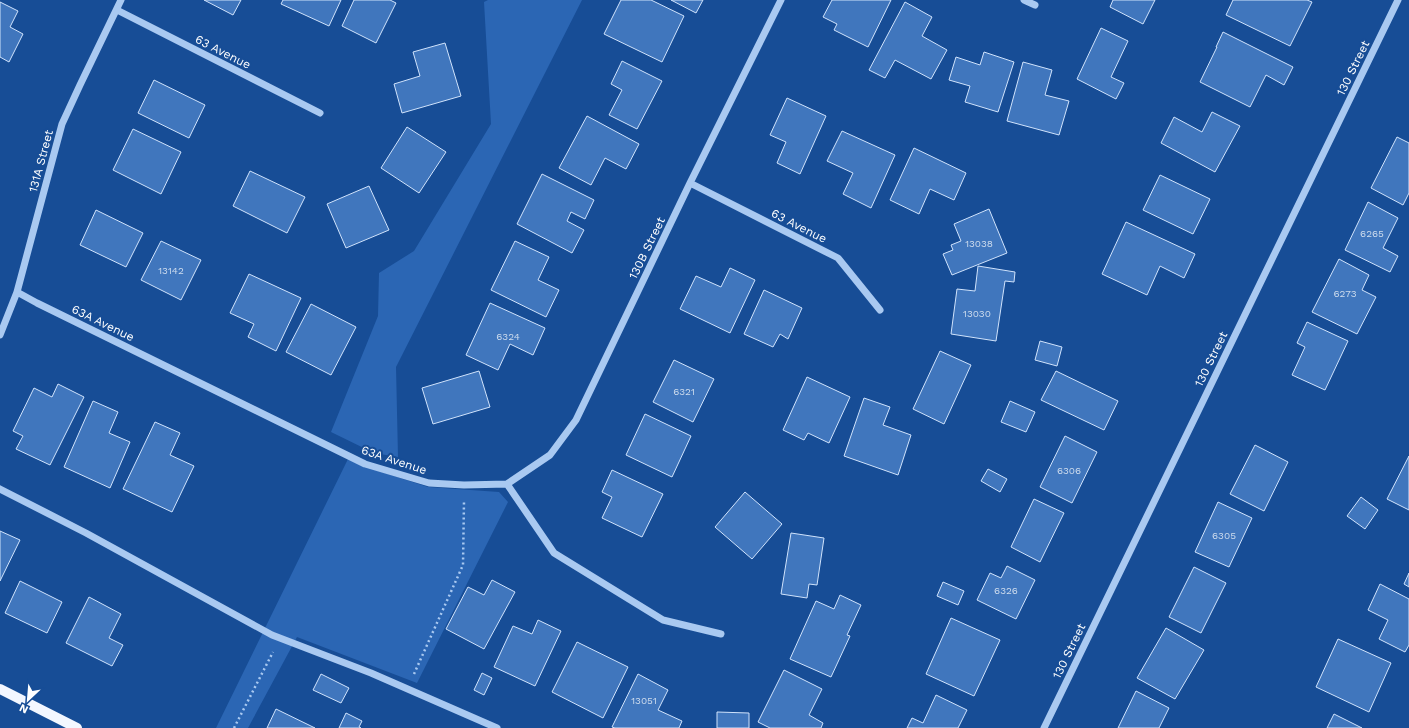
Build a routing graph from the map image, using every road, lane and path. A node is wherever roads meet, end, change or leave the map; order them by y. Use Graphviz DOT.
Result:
graph roads {
  1 [pos="121,0"];
  2 [pos="781,0"];
  3 [pos="1024,0"];
  4 [pos="1398,0"];
  5 [pos="1035,5"];
  6 [pos="116,10"];
  7 [pos="320,113"];
  8 [pos="690,183"];
  9 [pos="17,292"];
  10 [pos="880,310"];
  11 [pos="0,335"];
  12 [pos="507,484"];
  13 [pos="464,485"];
  14 [pos="0,489"];
  15 [pos="722,634"];
  16 [pos="280,639"];
  17 [pos="0,689"];
  18 [pos="407,689"];
  19 [pos="77,728"];
  20 [pos="234,728"];
  21 [pos="497,728"];
  22 [pos="1044,728"];
  1 -- 6 [label="street, 131A Street"];
  2 -- 8 [label="street, 130B Street"];
  3 -- 5 [label="street"];
  4 -- 22 [label="street, 130 Street"];
  6 -- 7 [label="street, 63 Avenue"];
  6 -- 9 [label="street, 131A Street"];
  8 -- 10 [label="street, 63 Avenue"];
  8 -- 12 [label="street, 130B Street"];
  9 -- 11 [label="street, 131A Street"];
  9 -- 13 [label="street, 63A Avenue"];
  12 -- 13 [label="street, 63A Avenue"];
  12 -- 15 [label="street"];
  13 -- 18 [label="path"];
  14 -- 16 [label="street"];
  16 -- 18 [label="street"];
  16 -- 20 [label="path"];
  17 -- 19 [label="main road"];
  18 -- 21 [label="street"];
}
